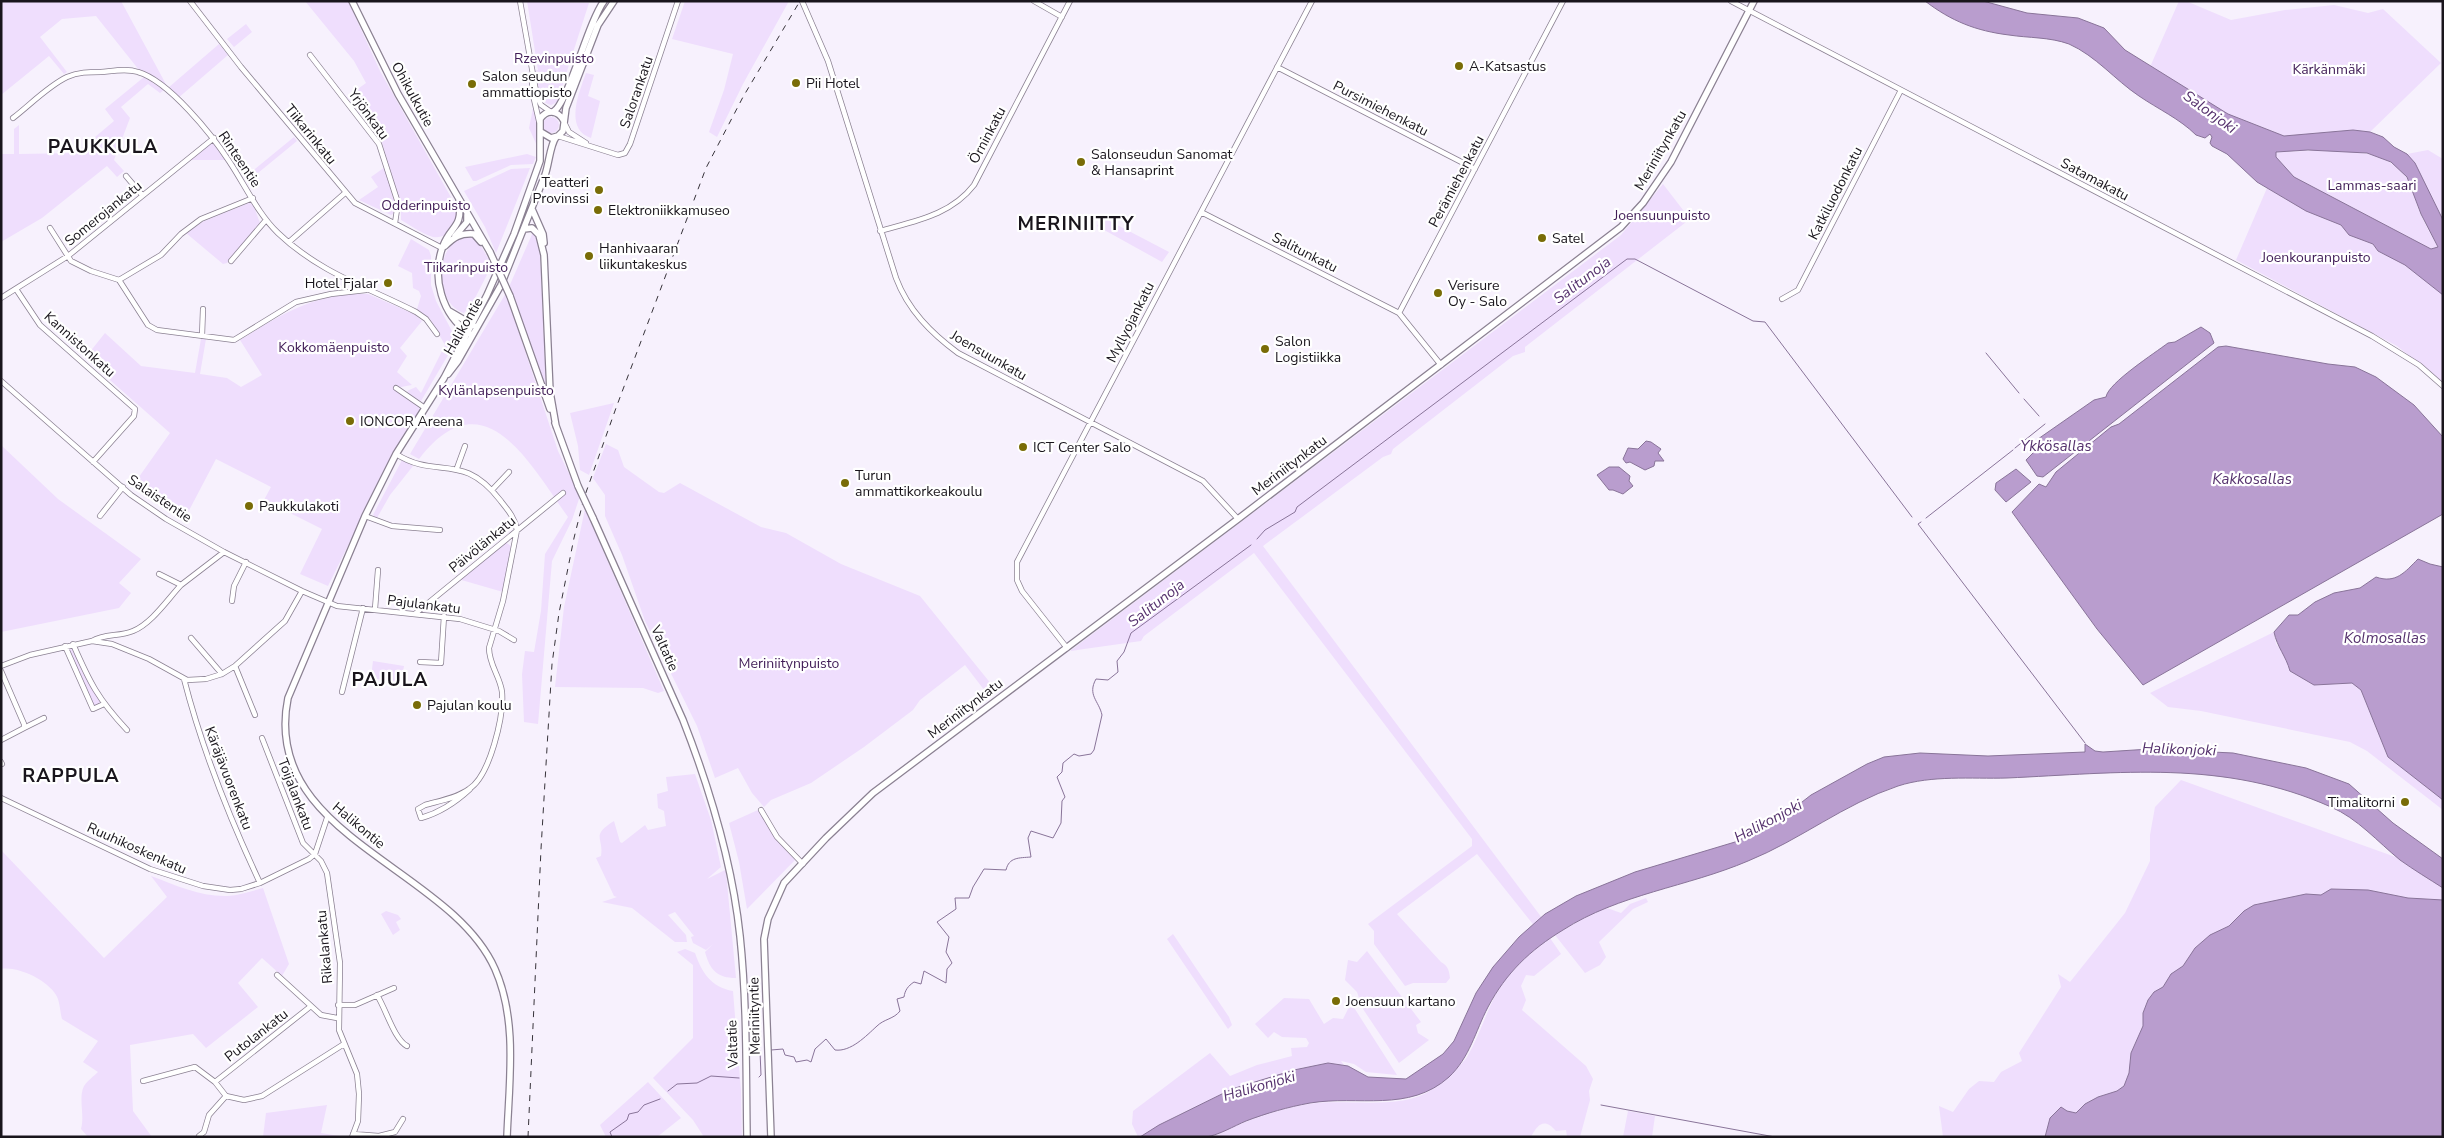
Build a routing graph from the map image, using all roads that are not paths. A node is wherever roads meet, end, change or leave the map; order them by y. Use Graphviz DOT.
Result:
graph roads {
  1 [pos="190,1"];
  2 [pos="352,1"];
  3 [pos="520,1"];
  4 [pos="604,1"];
  5 [pos="614,1"];
  6 [pos="678,1"];
  7 [pos="802,1"];
  8 [pos="1034,1"];
  9 [pos="1070,1"];
  10 [pos="1312,1"];
  11 [pos="1563,1"];
  12 [pos="1731,1"];
  13 [pos="1754,1"];
  14 [pos="1750,10"];
  15 [pos="1062,17"];
  16 [pos="310,55"];
  17 [pos="1277,67"];
  18 [pos="533,78"];
  19 [pos="1900,90"];
  20 [pos="552,112"];
  21 [pos="13,118"];
  22 [pos="539,123"];
  23 [pos="564,123"];
  24 [pos="541,132"];
  25 [pos="557,137"];
  26 [pos="214,138"];
  27 [pos="589,145"];
  28 [pos="1475,169"];
  29 [pos="126,176"];
  30 [pos="345,193"];
  31 [pos="142,195"];
  32 [pos="458,196"];
  33 [pos="253,198"];
  34 [pos="532,209"];
  35 [pos="1201,212"];
  36 [pos="467,213"];
  37 [pos="266,220"];
  38 [pos="395,224"];
  39 [pos="50,228"];
  40 [pos="525,229"];
  41 [pos="880,230"];
  42 [pos="514,234"];
  43 [pos="454,237"];
  44 [pos="289,242"];
  45 [pos="442,248"];
  46 [pos="488,251"];
  47 [pos="544,255"];
  48 [pos="68,256"];
  49 [pos="231,261"];
  50 [pos="119,280"];
  51 [pos="16,289"];
  52 [pos="367,290"];
  53 [pos="1,298"];
  54 [pos="1782,300"];
  55 [pos="203,309"];
  56 [pos="449,311"];
  57 [pos="1399,313"];
  58 [pos="476,314"];
  59 [pos="464,319"];
  60 [pos="474,326"];
  61 [pos="460,327"];
  62 [pos="470,333"];
  63 [pos="437,334"];
  64 [pos="202,336"];
  65 [pos="462,341"];
  66 [pos="1441,365"];
  67 [pos="444,378"];
  68 [pos="1,380"];
  69 [pos="2443,386"];
  70 [pos="396,388"];
  71 [pos="425,408"];
  72 [pos="1090,422"];
  73 [pos="556,426"];
  74 [pos="464,446"];
  75 [pos="396,454"];
  76 [pos="93,462"];
  77 [pos="457,468"];
  78 [pos="509,472"];
  79 [pos="123,487"];
  80 [pos="492,490"];
  81 [pos="563,493"];
  82 [pos="100,516"];
  83 [pos="365,516"];
  84 [pos="1238,519"];
  85 [pos="440,530"];
  86 [pos="517,530"];
  87 [pos="224,552"];
  88 [pos="246,562"];
  89 [pos="378,570"];
  90 [pos="159,574"];
  91 [pos="181,585"];
  92 [pos="302,591"];
  93 [pos="232,602"];
  94 [pos="327,602"];
  95 [pos="363,608"];
  96 [pos="375,610"];
  97 [pos="416,613"];
  98 [pos="444,616"];
  99 [pos="494,630"];
  100 [pos="191,638"];
  101 [pos="514,640"];
  102 [pos="92,641"];
  103 [pos="73,644"];
  104 [pos="65,646"];
  105 [pos="1067,648"];
  106 [pos="420,662"];
  107 [pos="1,666"];
  108 [pos="235,666"];
  109 [pos="1,671"];
  110 [pos="222,674"];
  111 [pos="184,679"];
  112 [pos="342,692"];
  113 [pos="104,704"];
  114 [pos="255,715"];
  115 [pos="44,718"];
  116 [pos="24,728"];
  117 [pos="127,730"];
  118 [pos="262,738"];
  119 [pos="1,740"];
  120 [pos="470,789"];
  121 [pos="1,798"];
  122 [pos="760,810"];
  123 [pos="327,818"];
  124 [pos="314,854"];
  125 [pos="803,864"];
  126 [pos="260,883"];
  127 [pos="776,897"];
  128 [pos="277,975"];
  129 [pos="394,988"];
  130 [pos="377,995"];
  131 [pos="338,1005"];
  132 [pos="311,1006"];
  133 [pos="338,1018"];
  134 [pos="344,1044"];
  135 [pos="407,1046"];
  136 [pos="143,1081"];
  137 [pos="215,1082"];
  138 [pos="226,1096"];
  139 [pos="403,1119"];
  140 [pos="353,1135"];
  141 [pos="199,1136"];
  142 [pos="507,1137"];
  143 [pos="747,1137"];
  144 [pos="771,1137"];
  1 -- 30 [label="street, Tiikarinkatu"];
  2 -- 32 [label="main road, Ohikulkutie"];
  3 -- 18 [label="street"];
  4 -- 20 [label="main road"];
  5 -- 23 [label="main road"];
  6 -- 27 [label="street, Salorankatu"];
  7 -- 41 [label="street, Joensuunkatu"];
  8 -- 15 [label="street"];
  9 -- 15 [label="street, Örninkatu"];
  10 -- 17 [label="street, Myllyojankatu"];
  11 -- 28 [label="street, Perämiehenkatu"];
  12 -- 14 [label="street, Satamakatu"];
  13 -- 14 [label="main road, Meriniitynkatu"];
  14 -- 19 [label="street, Satamakatu"];
  14 -- 66 [label="main road, Meriniitynkatu"];
  15 -- 41 [label="street, Örninkatu"];
  16 -- 38 [label="street, Yrjönkatu"];
  17 -- 28 [label="street, Pursimiehenkatu"];
  17 -- 35 [label="street, Myllyojankatu"];
  18 -- 20 [label="street"];
  18 -- 22 [label="street"];
  19 -- 54 [label="street, Katkiluodonkatu"];
  19 -- 69 [label="street, Satamakatu"];
  20 -- 22 [label="main road"];
  20 -- 23 [label="main road"];
  21 -- 26 [label="street, Rinteentie"];
  22 -- 24 [label="main road"];
  23 -- 25 [label="main road"];
  23 -- 27 [label="street, Salorankatu"];
  24 -- 25 [label="main road"];
  24 -- 42 [label="main road"];
  25 -- 27 [label="street, Salorankatu"];
  25 -- 34 [label="main road, Halikontie"];
  26 -- 31 [label="street, Somerojankatu"];
  26 -- 33 [label="street, Rinteentie"];
  28 -- 57 [label="street, Perämiehenkatu"];
  29 -- 31 [label="street"];
  30 -- 38 [label="street, Tiikarinkatu"];
  30 -- 44 [label="street"];
  31 -- 48 [label="street, Somerojankatu"];
  32 -- 36 [label="main road, Valtatie"];
  32 -- 45 [label="main road"];
  33 -- 37 [label="street, Rinteentie"];
  33 -- 50 [label="street"];
  34 -- 40 [label="main road, Halikontie"];
  34 -- 47 [label="main road"];
  35 -- 57 [label="street, Salitunkatu"];
  35 -- 72 [label="street, Myllyojankatu"];
  36 -- 43 [label="main road"];
  36 -- 46 [label="main road, Valtatie"];
  37 -- 44 [label="street, Rinteentie"];
  37 -- 49 [label="street"];
  38 -- 45 [label="street, Tiikarinkatu"];
  39 -- 48 [label="street"];
  40 -- 42 [label="main road"];
  40 -- 47 [label="main road"];
  40 -- 60 [label="main road, Halikontie"];
  41 -- 72 [label="street, Joensuunkatu"];
  42 -- 58 [label="main road"];
  43 -- 45 [label="main road"];
  43 -- 46 [label="main road"];
  44 -- 52 [label="street, Rinteentie"];
  45 -- 56 [label="main road"];
  46 -- 73 [label="main road, Valtatie, bridge"];
  47 -- 73 [label="main road"];
  48 -- 50 [label="street"];
  48 -- 51 [label="street, Somerojankatu"];
  50 -- 64 [label="street"];
  51 -- 53 [label="street, Somerojankatu"];
  51 -- 76 [label="street, Kannistonkatu"];
  52 -- 63 [label="street, Rinteentie"];
  52 -- 64 [label="street"];
  55 -- 64 [label="street"];
  56 -- 59 [label="main road"];
  56 -- 61 [label="main road"];
  57 -- 66 [label="street"];
  58 -- 59 [label="main road"];
  58 -- 60 [label="main road"];
  59 -- 60 [label="main road"];
  60 -- 62 [label="main road"];
  61 -- 62 [label="main road"];
  61 -- 65 [label="main road"];
  62 -- 65 [label="main road, Halikontie"];
  62 -- 67 [label="main road, Halikontie"];
  65 -- 67 [label="main road, Halikontie"];
  66 -- 84 [label="main road, Meriniitynkatu"];
  67 -- 71 [label="main road, Halikontie"];
  68 -- 76 [label="street, Salaistentie"];
  70 -- 71 [label="street"];
  71 -- 75 [label="main road, Halikontie"];
  72 -- 84 [label="street, Joensuunkatu"];
  72 -- 105 [label="street, Myllyojankatu"];
  73 -- 143 [label="main road, Valtatie, bridge"];
  74 -- 77 [label="street"];
  75 -- 77 [label="street"];
  75 -- 83 [label="main road, Halikontie"];
  76 -- 79 [label="street, Salaistentie"];
  77 -- 80 [label="street"];
  78 -- 80 [label="street"];
  79 -- 82 [label="street"];
  79 -- 87 [label="street, Salaistentie"];
  80 -- 86 [label="street"];
  81 -- 86 [label="street, Päivölänkatu"];
  83 -- 85 [label="street"];
  83 -- 94 [label="main road, Halikontie"];
  84 -- 105 [label="main road, Meriniitynkatu"];
  86 -- 97 [label="street, Päivölänkatu"];
  86 -- 99 [label="street"];
  87 -- 88 [label="street, Salaistentie"];
  87 -- 91 [label="street"];
  88 -- 92 [label="street, Salaistentie"];
  88 -- 93 [label="street"];
  89 -- 96 [label="street"];
  90 -- 91 [label="street"];
  91 -- 102 [label="street"];
  92 -- 94 [label="street, Salaistentie"];
  92 -- 108 [label="street"];
  94 -- 95 [label="street, Pajulankatu"];
  94 -- 123 [label="main road, Halikontie"];
  95 -- 96 [label="street, Pajulankatu"];
  95 -- 112 [label="street"];
  96 -- 97 [label="street, Pajulankatu"];
  97 -- 98 [label="street, Pajulankatu"];
  98 -- 99 [label="street, Pajulankatu"];
  98 -- 106 [label="street"];
  99 -- 101 [label="street, Pajulankatu"];
  99 -- 120 [label="street"];
  100 -- 110 [label="street"];
  102 -- 103 [label="street"];
  102 -- 111 [label="street"];
  103 -- 104 [label="street"];
  103 -- 113 [label="street"];
  104 -- 107 [label="street"];
  104 -- 113 [label="street"];
  105 -- 125 [label="main road, Meriniitynkatu"];
  108 -- 110 [label="street"];
  108 -- 114 [label="street"];
  109 -- 116 [label="street"];
  110 -- 111 [label="street"];
  111 -- 126 [label="street, Käräjävuorenkatu"];
  113 -- 117 [label="street"];
  115 -- 116 [label="street"];
  116 -- 119 [label="street"];
  118 -- 124 [label="street, Toijalankatu"];
  120 -- 120 [label="street"];
  121 -- 126 [label="street, Ruuhikoskenkatu"];
  122 -- 125 [label="street"];
  123 -- 124 [label="street"];
  123 -- 142 [label="main road, Halikontie"];
  124 -- 126 [label="street, Ruuhikoskenkatu"];
  124 -- 131 [label="street, Rikalankatu"];
  125 -- 127 [label="main road, Meriniitynkatu"];
  127 -- 144 [label="main road, Meriniityntie"];
  128 -- 132 [label="street"];
  129 -- 130 [label="street"];
  130 -- 131 [label="street"];
  130 -- 135 [label="street"];
  131 -- 133 [label="street, Rikalankatu"];
  132 -- 133 [label="street"];
  132 -- 137 [label="street, Putolankatu"];
  133 -- 134 [label="street, Rikalankatu"];
  134 -- 138 [label="street"];
  134 -- 140 [label="street, Rikalankatu"];
  136 -- 137 [label="street"];
  137 -- 138 [label="street"];
  138 -- 141 [label="street"];
  139 -- 140 [label="street"];
}
